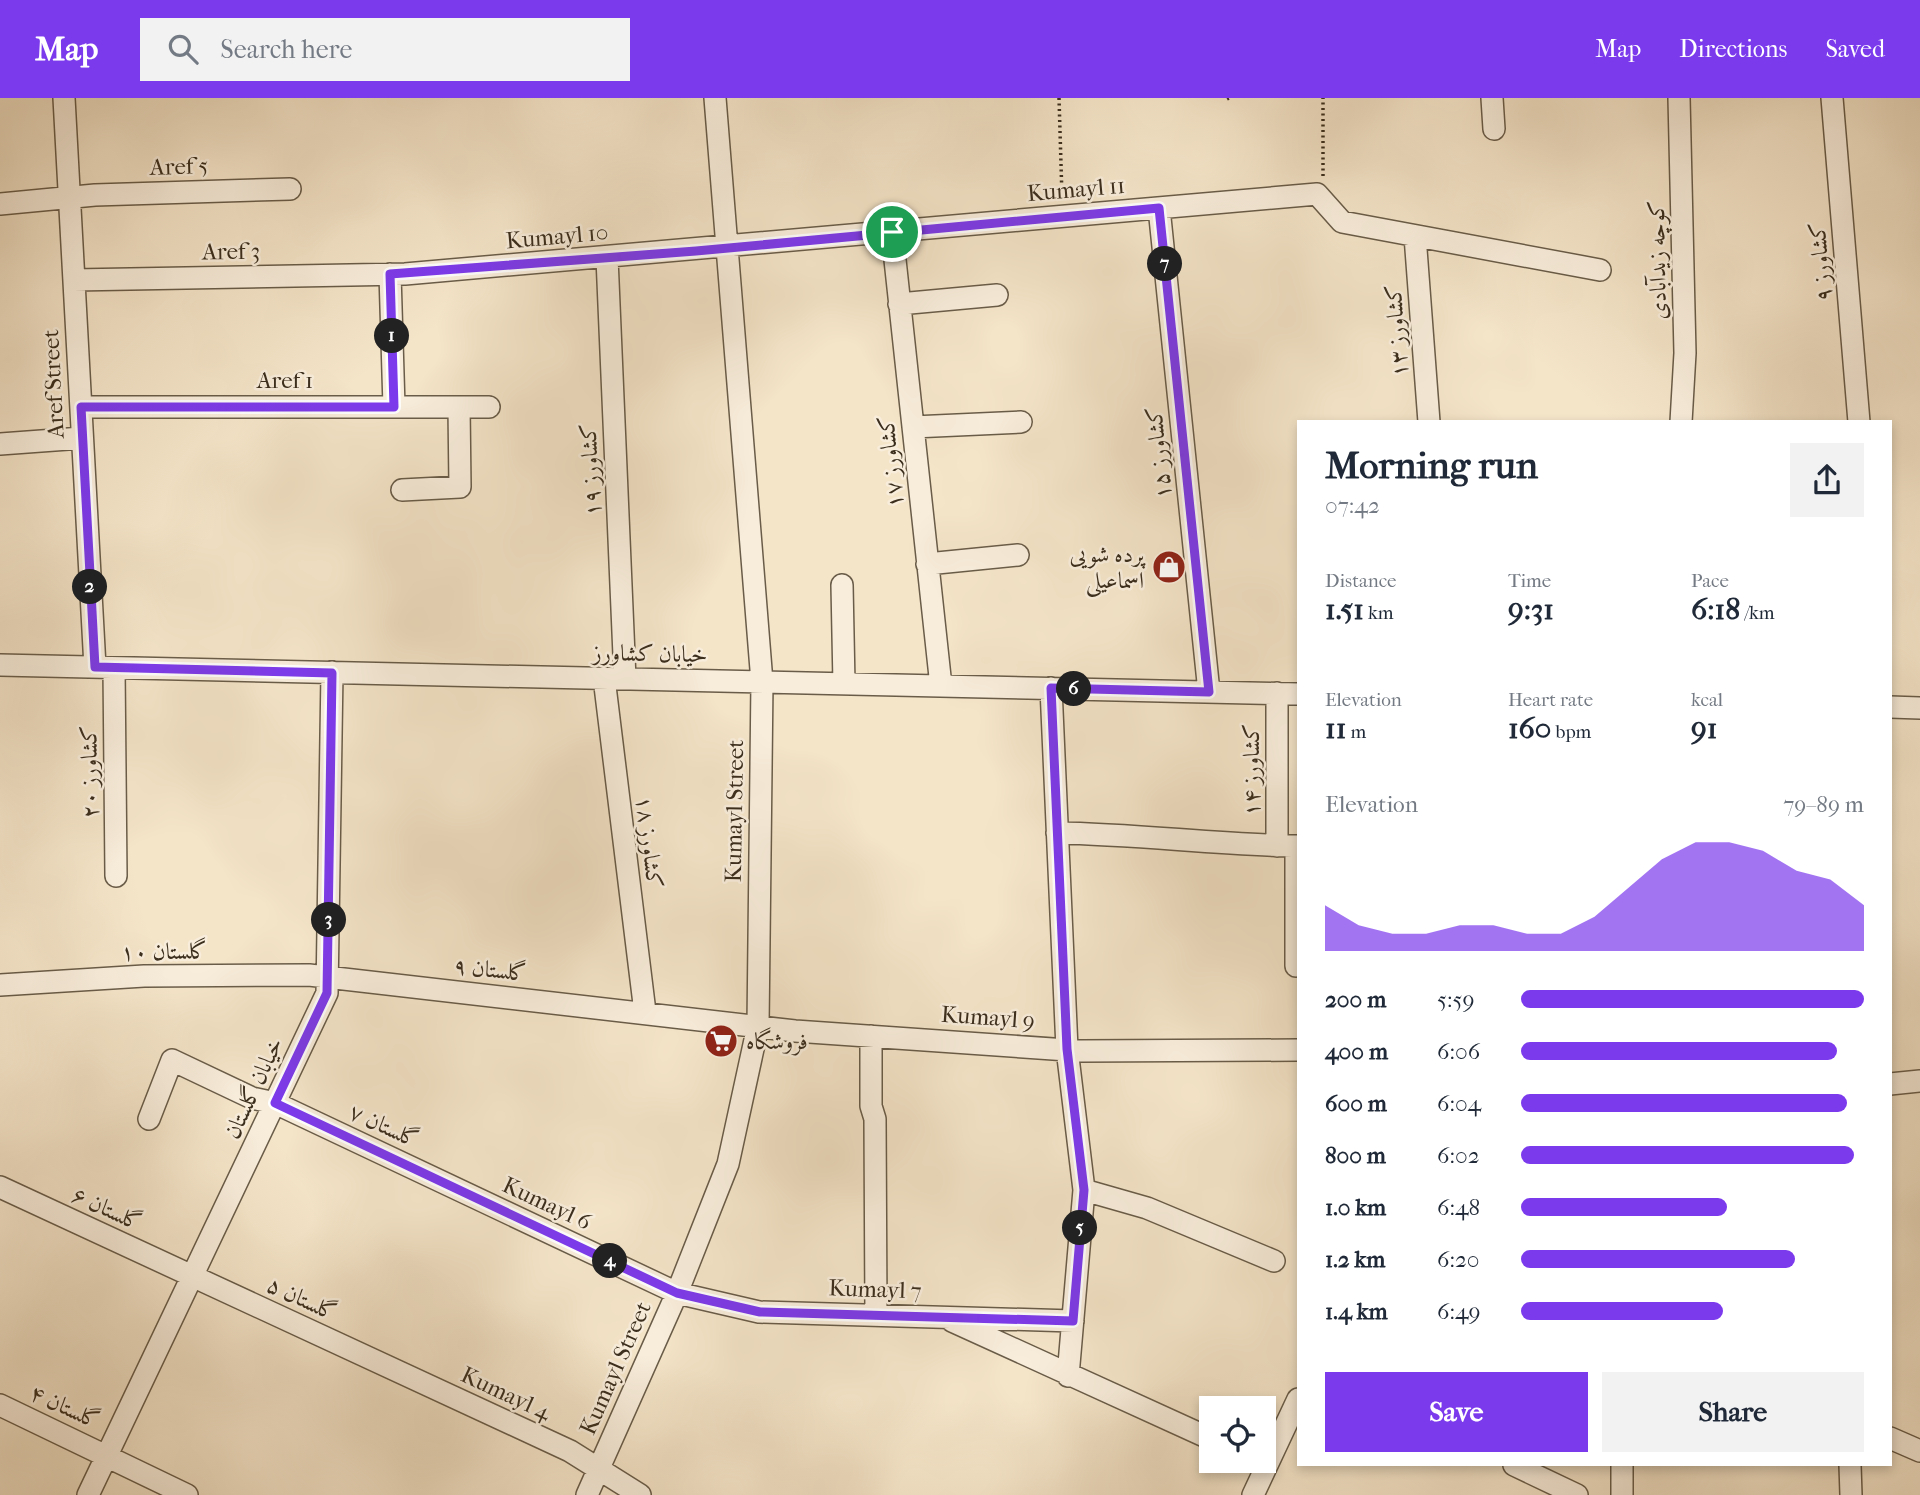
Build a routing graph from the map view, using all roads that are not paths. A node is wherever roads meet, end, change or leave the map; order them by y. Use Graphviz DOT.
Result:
graph roads {
  1 [pos="64,98"];
  2 [pos="715,98"];
  3 [pos="1492,98"];
  4 [pos="1679,98"];
  5 [pos="1832,98"];
  6 [pos="1494,129"];
  7 [pos="290,189"];
  8 [pos="69,198"];
  9 [pos="0,204"];
  10 [pos="1159,208"];
  11 [pos="892,232"];
  12 [pos="1415,236"];
  13 [pos="728,247"];
  14 [pos="607,258"];
  15 [pos="1600,270"];
  16 [pos="390,274"];
  17 [pos="74,280"];
  18 [pos="997,295"];
  19 [pos="899,304"];
  20 [pos="81,407"];
  21 [pos="394,407"];
  22 [pos="459,407"];
  23 [pos="489,407"];
  24 [pos="1429,420"];
  25 [pos="1681,420"];
  26 [pos="1859,420"];
  27 [pos="1021,422"];
  28 [pos="913,427"];
  29 [pos="82,438"];
  30 [pos="0,444"];
  31 [pos="402,491"];
  32 [pos="1018,555"];
  33 [pos="927,564"];
  34 [pos="842,585"];
  35 [pos="0,665"];
  36 [pos="105,668"];
  37 [pos="332,673"];
  38 [pos="615,679"];
  39 [pos="762,682"];
  40 [pos="844,684"];
  41 [pos="941,686"];
  42 [pos="1051,688"];
  43 [pos="1209,692"];
  44 [pos="1288,694"];
  45 [pos="1892,707"];
  46 [pos="1920,708"];
  47 [pos="1057,833"];
  48 [pos="1291,846"];
  49 [pos="116,876"];
  50 [pos="1296,966"];
  51 [pos="329,978"];
  52 [pos="0,985"];
  53 [pos="645,1012"];
  54 [pos="758,1026"];
  55 [pos="871,1036"];
  56 [pos="1067,1049"];
  57 [pos="1297,1050"];
  58 [pos="1920,1081"];
  59 [pos="1892,1084"];
  60 [pos="275,1103"];
  61 [pos="149,1119"];
  62 [pos="0,1187"];
  63 [pos="1084,1190"];
  64 [pos="470,1195"];
  65 [pos="1274,1262"];
  66 [pos="192,1276"];
  67 [pos="677,1293"];
  68 [pos="876,1315"];
  69 [pos="944,1317"];
  70 [pos="1073,1321"];
  71 [pos="389,1368"];
  72 [pos="1068,1376"];
  73 [pos="1297,1400"];
  74 [pos="0,1405"];
  75 [pos="1199,1434"];
  76 [pos="1892,1439"];
  77 [pos="1276,1441"];
  78 [pos="1920,1451"];
  79 [pos="107,1456"];
  80 [pos="1516,1466"];
  81 [pos="1622,1466"];
  82 [pos="1850,1466"];
  83 [pos="598,1470"];
  84 [pos="1262,1473"];
  85 [pos="88,1495"];
  86 [pos="187,1495"];
  87 [pos="587,1495"];
  88 [pos="640,1495"];
  89 [pos="1254,1495"];
  90 [pos="1577,1495"];
  91 [pos="1622,1495"];
  92 [pos="1851,1495"];
  1 -- 8 [label="street, Aref Street"];
  2 -- 13 [label="street, Kumayl Street"];
  3 -- 6 [label="street"];
  4 -- 25 [label="street, کوچه زیدآبادی"];
  5 -- 26 [label="street, کشاورز ۹"];
  7 -- 8 [label="street, Aref 5"];
  8 -- 9 [label="street, Aref 5"];
  8 -- 17 [label="street, Aref Street"];
  10 -- 11 [label="street, Kumayl 11"];
  10 -- 12 [label="street, Kumayl 11"];
  10 -- 43 [label="street, کشاورز ۱۵"];
  11 -- 13 [label="street, Kumayl 11"];
  11 -- 19 [label="street, کشاورز ۱۷"];
  12 -- 15 [label="street"];
  12 -- 24 [label="street, کشاورز ۱۳"];
  13 -- 14 [label="street, Kumayl 10"];
  13 -- 39 [label="street, Kumayl Street"];
  14 -- 16 [label="street, Kumayl 10"];
  14 -- 38 [label="street, کشاورز ۱۹"];
  16 -- 17 [label="street, Aref 3"];
  16 -- 21 [label="street"];
  17 -- 20 [label="street, Aref Street"];
  18 -- 19 [label="street"];
  19 -- 28 [label="street, کشاورز ۱۷"];
  20 -- 21 [label="street, Aref 1"];
  20 -- 29 [label="street, Aref Street"];
  21 -- 22 [label="street, Aref 1"];
  22 -- 23 [label="street, Aref 1"];
  22 -- 31 [label="street"];
  27 -- 28 [label="street"];
  28 -- 33 [label="street, کشاورز ۱۷"];
  29 -- 30 [label="street"];
  29 -- 36 [label="street, Aref Street"];
  32 -- 33 [label="street"];
  33 -- 41 [label="street, کشاورز ۱۷"];
  34 -- 40 [label="street"];
  35 -- 36 [label="street, خیابان کشاورز"];
  36 -- 37 [label="street, خیابان کشاورز"];
  36 -- 49 [label="street, کشاورز ۲۰"];
  37 -- 38 [label="street, خیابان کشاورز"];
  37 -- 51 [label="street, خیابان گلستان"];
  38 -- 39 [label="street, خیابان کشاورز"];
  38 -- 53 [label="street, کشاورز ۱۸"];
  39 -- 40 [label="street, خیابان کشاورز"];
  39 -- 54 [label="street, Kumayl Street"];
  40 -- 41 [label="street, خیابان کشاورز"];
  41 -- 42 [label="street, خیابان کشاورز"];
  42 -- 43 [label="street, خیابان کشاورز"];
  42 -- 47 [label="street"];
  43 -- 44 [label="street, خیابان کشاورز"];
  44 -- 48 [label="street, کشاورز ۱۴"];
  45 -- 46 [label="street"];
  47 -- 48 [label="street"];
  47 -- 56 [label="street"];
  48 -- 50 [label="street, کشاورز ۱۴"];
  51 -- 52 [label="street, گلستان ۱۰"];
  51 -- 53 [label="street, گلستان ۹"];
  51 -- 60 [label="street, خیابان گلستان"];
  53 -- 54 [label="street, گلستان ۹"];
  54 -- 55 [label="street, Kumayl 9"];
  54 -- 67 [label="street, Kumayl Street"];
  55 -- 56 [label="street, Kumayl 9"];
  55 -- 68 [label="street"];
  56 -- 57 [label="street, Kumayl 9"];
  56 -- 63 [label="street"];
  58 -- 59 [label="street"];
  60 -- 61 [label="street, گلستان ۷"];
  60 -- 64 [label="street, گلستان ۷"];
  60 -- 66 [label="street, خیابان گلستان"];
  62 -- 66 [label="street, گلستان ۶"];
  63 -- 65 [label="street"];
  63 -- 70 [label="street"];
  64 -- 67 [label="street, Kumayl 6"];
  66 -- 71 [label="street, گلستان ۵"];
  66 -- 79 [label="street, خیابان گلستان"];
  67 -- 68 [label="street, Kumayl 7"];
  67 -- 83 [label="street, Kumayl Street"];
  68 -- 69 [label="street, Kumayl 7"];
  69 -- 70 [label="street, Kumayl 7"];
  69 -- 72 [label="street"];
  70 -- 72 [label="street"];
  71 -- 83 [label="street, Kumayl 4"];
  72 -- 75 [label="street"];
  73 -- 77 [label="street"];
  74 -- 79 [label="street, گلستان ۴"];
  76 -- 78 [label="street"];
  79 -- 85 [label="street, خیابان گلستان"];
  79 -- 86 [label="street, گلستان ۴"];
  80 -- 90 [label="street"];
  81 -- 91 [label="street"];
  82 -- 92 [label="street"];
  83 -- 87 [label="street, Kumayl Street"];
  83 -- 88 [label="street, Kumayl 4"];
  84 -- 89 [label="street"];
}
